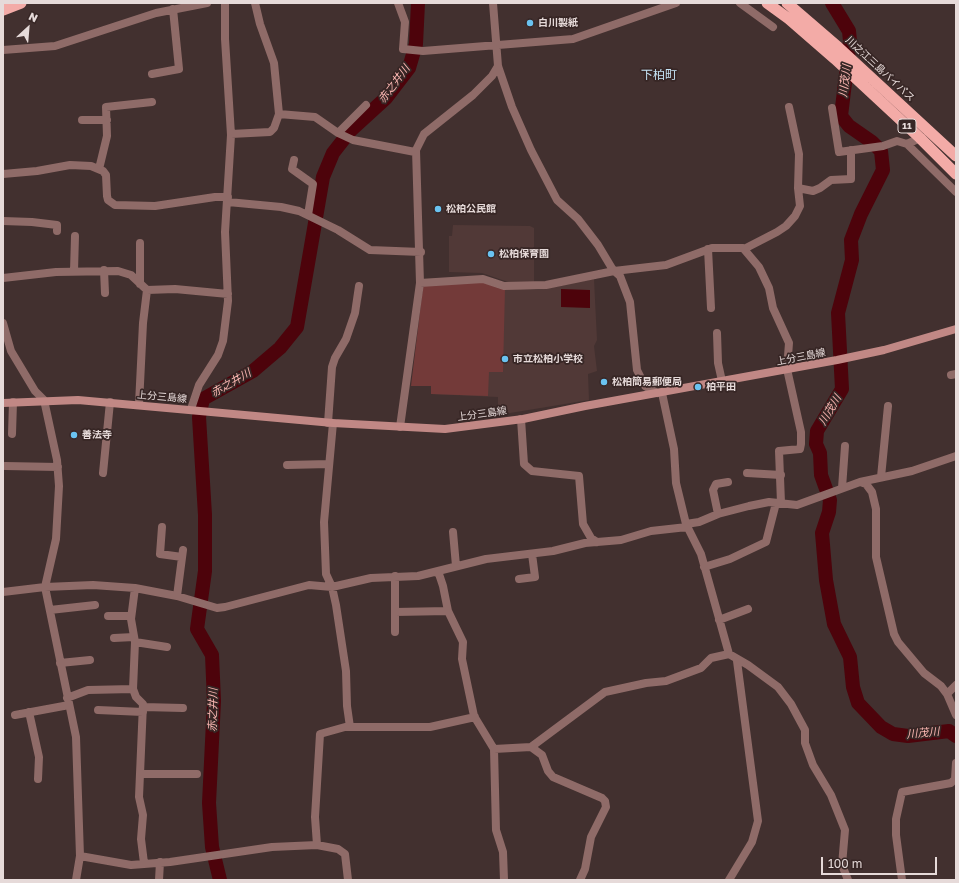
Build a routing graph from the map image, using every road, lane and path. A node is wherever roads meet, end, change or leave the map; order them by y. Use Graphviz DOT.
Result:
graph roads {
  1 [pos="21,3"];
  2 [pos="157,3"];
  3 [pos="208,3"];
  4 [pos="225,3"];
  5 [pos="255,3"];
  6 [pos="398,3"];
  7 [pos="493,3"];
  8 [pos="676,3"];
  9 [pos="740,3"];
  10 [pos="767,3"];
  11 [pos="786,3"];
  12 [pos="173,9"];
  13 [pos="3,10"];
  14 [pos="158,12"];
  15 [pos="773,27"];
  16 [pos="495,46"];
  17 [pos="3,50"];
  18 [pos="498,66"];
  19 [pos="156,70"];
  20 [pos="152,102"];
  21 [pos="366,105"];
  22 [pos="789,107"];
  23 [pos="832,108"];
  24 [pos="279,114"];
  25 [pos="82,120"];
  26 [pos="107,120"];
  27 [pos="338,133"];
  28 [pos="231,134"];
  29 [pos="920,138"];
  30 [pos="908,144"];
  31 [pos="851,150"];
  32 [pos="415,152"];
  33 [pos="956,156"];
  34 [pos="294,160"];
  35 [pos="99,169"];
  36 [pos="3,174"];
  37 [pos="956,174"];
  38 [pos="798,188"];
  39 [pos="956,192"];
  40 [pos="228,200"];
  41 [pos="308,215"];
  42 [pos="3,221"];
  43 [pos="57,231"];
  44 [pos="75,236"];
  45 [pos="140,242"];
  46 [pos="708,249"];
  47 [pos="744,249"];
  48 [pos="421,252"];
  49 [pos="104,270"];
  50 [pos="74,271"];
  51 [pos="614,271"];
  52 [pos="3,278"];
  53 [pos="420,283"];
  54 [pos="140,284"];
  55 [pos="359,286"];
  56 [pos="147,290"];
  57 [pos="105,293"];
  58 [pos="228,294"];
  59 [pos="711,308"];
  60 [pos="3,324"];
  61 [pos="956,329"];
  62 [pos="717,332"];
  63 [pos="787,369"];
  64 [pos="722,381"];
  65 [pos="659,393"];
  66 [pos="44,400"];
  67 [pos="13,402"];
  68 [pos="110,402"];
  69 [pos="3,403"];
  70 [pos="139,404"];
  71 [pos="888,406"];
  72 [pos="191,410"];
  73 [pos="521,419"];
  74 [pos="330,423"];
  75 [pos="400,427"];
  76 [pos="12,434"];
  77 [pos="845,446"];
  78 [pos="956,456"];
  79 [pos="329,464"];
  80 [pos="288,465"];
  81 [pos="5,466"];
  82 [pos="58,467"];
  83 [pos="103,473"];
  84 [pos="747,473"];
  85 [pos="781,475"];
  86 [pos="881,477"];
  87 [pos="728,482"];
  88 [pos="860,482"];
  89 [pos="842,488"];
  90 [pos="779,503"];
  91 [pos="718,514"];
  92 [pos="687,525"];
  93 [pos="162,528"];
  94 [pos="453,532"];
  95 [pos="597,542"];
  96 [pos="532,554"];
  97 [pos="456,566"];
  98 [pos="704,567"];
  99 [pos="435,572"];
  100 [pos="395,576"];
  101 [pos="519,579"];
  102 [pos="46,587"];
  103 [pos="332,587"];
  104 [pos="135,588"];
  105 [pos="3,592"];
  106 [pos="178,596"];
  107 [pos="95,605"];
  108 [pos="748,609"];
  109 [pos="50,610"];
  110 [pos="395,612"];
  111 [pos="448,612"];
  112 [pos="108,616"];
  113 [pos="131,616"];
  114 [pos="719,620"];
  115 [pos="395,632"];
  116 [pos="114,638"];
  117 [pos="135,639"];
  118 [pos="167,647"];
  119 [pos="729,654"];
  120 [pos="90,660"];
  121 [pos="737,661"];
  122 [pos="60,663"];
  123 [pos="956,685"];
  124 [pos="134,689"];
  125 [pos="947,694"];
  126 [pos="68,702"];
  127 [pos="183,708"];
  128 [pos="98,710"];
  129 [pos="143,710"];
  130 [pos="29,712"];
  131 [pos="955,712"];
  132 [pos="15,715"];
  133 [pos="475,717"];
  134 [pos="350,727"];
  135 [pos="531,747"];
  136 [pos="494,749"];
  137 [pos="956,763"];
  138 [pos="140,774"];
  139 [pos="197,774"];
  140 [pos="38,779"];
  141 [pos="317,845"];
  142 [pos="80,856"];
  143 [pos="160,862"];
  144 [pos="144,863"];
  145 [pos="76,880"];
  146 [pos="159,880"];
  147 [pos="348,880"];
  148 [pos="504,880"];
  149 [pos="580,880"];
  150 [pos="729,880"];
  151 [pos="848,880"];
  152 [pos="902,880"];
  1 -- 13 [label="highway"];
  2 -- 14 [label="street"];
  3 -- 12 [label="street"];
  4 -- 28 [label="street"];
  5 -- 24 [label="street"];
  6 -- 16 [label="street"];
  7 -- 16 [label="street"];
  8 -- 16 [label="street"];
  9 -- 15 [label="street"];
  10 -- 29 [label="highway, 11"];
  11 -- 33 [label="highway, 川之江三島バイパス / 11"];
  12 -- 14 [label="street"];
  12 -- 19 [label="street"];
  14 -- 17 [label="street"];
  16 -- 18 [label="street"];
  18 -- 32 [label="street"];
  18 -- 51 [label="street"];
  20 -- 26 [label="street"];
  21 -- 27 [label="street"];
  22 -- 38 [label="street"];
  23 -- 31 [label="street"];
  24 -- 27 [label="street"];
  24 -- 28 [label="street"];
  25 -- 26 [label="street"];
  26 -- 35 [label="street"];
  27 -- 32 [label="street"];
  28 -- 40 [label="street"];
  29 -- 30 [label="street"];
  29 -- 37 [label="highway, 11"];
  30 -- 31 [label="street"];
  30 -- 39 [label="street"];
  31 -- 38 [label="street"];
  32 -- 48 [label="street"];
  34 -- 41 [label="street"];
  35 -- 36 [label="street"];
  35 -- 40 [label="street"];
  38 -- 47 [label="street"];
  40 -- 41 [label="street"];
  40 -- 58 [label="street"];
  41 -- 48 [label="street"];
  42 -- 43 [label="street"];
  44 -- 50 [label="street"];
  45 -- 54 [label="street"];
  46 -- 47 [label="street"];
  46 -- 51 [label="street"];
  46 -- 59 [label="street"];
  47 -- 63 [label="street"];
  48 -- 53 [label="street"];
  49 -- 50 [label="street"];
  49 -- 54 [label="street"];
  49 -- 57 [label="street"];
  50 -- 52 [label="street"];
  51 -- 53 [label="street"];
  51 -- 65 [label="street"];
  53 -- 75 [label="street"];
  54 -- 56 [label="street"];
  55 -- 74 [label="street"];
  56 -- 58 [label="street"];
  56 -- 70 [label="street"];
  58 -- 72 [label="street"];
  60 -- 66 [label="street"];
  61 -- 63 [label="main road, 上分三島線"];
  62 -- 64 [label="street"];
  63 -- 64 [label="main road, 上分三島線"];
  63 -- 85 [label="street"];
  64 -- 65 [label="main road, 上分三島線"];
  65 -- 73 [label="main road, 上分三島線"];
  65 -- 92 [label="street"];
  66 -- 67 [label="main road, 上分三島線"];
  66 -- 68 [label="main road, 上分三島線"];
  66 -- 82 [label="street"];
  67 -- 69 [label="main road, 上分三島線"];
  67 -- 76 [label="street"];
  68 -- 70 [label="main road, 上分三島線"];
  68 -- 83 [label="street"];
  70 -- 72 [label="main road, 上分三島線"];
  71 -- 86 [label="street"];
  72 -- 74 [label="main road, 上分三島線"];
  73 -- 75 [label="main road, 上分三島線"];
  73 -- 95 [label="street"];
  74 -- 75 [label="main road, 上分三島線"];
  74 -- 79 [label="street"];
  77 -- 89 [label="street"];
  78 -- 86 [label="street"];
  79 -- 80 [label="street"];
  79 -- 103 [label="street"];
  81 -- 82 [label="street"];
  82 -- 102 [label="street"];
  84 -- 85 [label="street"];
  85 -- 90 [label="street"];
  86 -- 88 [label="street"];
  87 -- 91 [label="street"];
  88 -- 89 [label="street"];
  88 -- 125 [label="street"];
  89 -- 90 [label="street"];
  90 -- 91 [label="street"];
  90 -- 98 [label="street"];
  91 -- 92 [label="street"];
  92 -- 95 [label="street"];
  92 -- 98 [label="street"];
  93 -- 106 [label="street"];
  94 -- 97 [label="street"];
  95 -- 96 [label="street"];
  96 -- 97 [label="street"];
  96 -- 101 [label="street"];
  97 -- 99 [label="street"];
  98 -- 114 [label="street"];
  99 -- 100 [label="street"];
  99 -- 111 [label="street"];
  100 -- 103 [label="street"];
  100 -- 110 [label="street"];
  102 -- 104 [label="street"];
  102 -- 105 [label="street"];
  102 -- 109 [label="street"];
  103 -- 106 [label="street"];
  103 -- 134 [label="street"];
  104 -- 106 [label="street"];
  104 -- 113 [label="street"];
  107 -- 109 [label="street"];
  108 -- 114 [label="street"];
  109 -- 122 [label="street"];
  110 -- 111 [label="street"];
  110 -- 115 [label="street"];
  111 -- 133 [label="street"];
  112 -- 113 [label="street"];
  113 -- 117 [label="street"];
  114 -- 119 [label="street"];
  116 -- 117 [label="street"];
  117 -- 118 [label="street"];
  117 -- 124 [label="street"];
  119 -- 121 [label="street"];
  119 -- 135 [label="street"];
  120 -- 122 [label="street"];
  121 -- 150 [label="street"];
  121 -- 151 [label="street"];
  122 -- 126 [label="street"];
  123 -- 125 [label="street"];
  124 -- 126 [label="street"];
  124 -- 129 [label="street"];
  125 -- 131 [label="street"];
  126 -- 130 [label="street"];
  126 -- 142 [label="street"];
  127 -- 129 [label="street"];
  128 -- 129 [label="street"];
  129 -- 138 [label="street"];
  130 -- 132 [label="street"];
  130 -- 140 [label="street"];
  133 -- 134 [label="street"];
  133 -- 136 [label="street"];
  134 -- 141 [label="street"];
  135 -- 136 [label="street"];
  135 -- 149 [label="street"];
  136 -- 148 [label="street"];
  137 -- 152 [label="street"];
  138 -- 139 [label="street"];
  138 -- 144 [label="street"];
  141 -- 143 [label="street"];
  141 -- 147 [label="street"];
  142 -- 144 [label="street"];
  142 -- 145 [label="street"];
  143 -- 144 [label="street"];
  143 -- 146 [label="street"];
}
